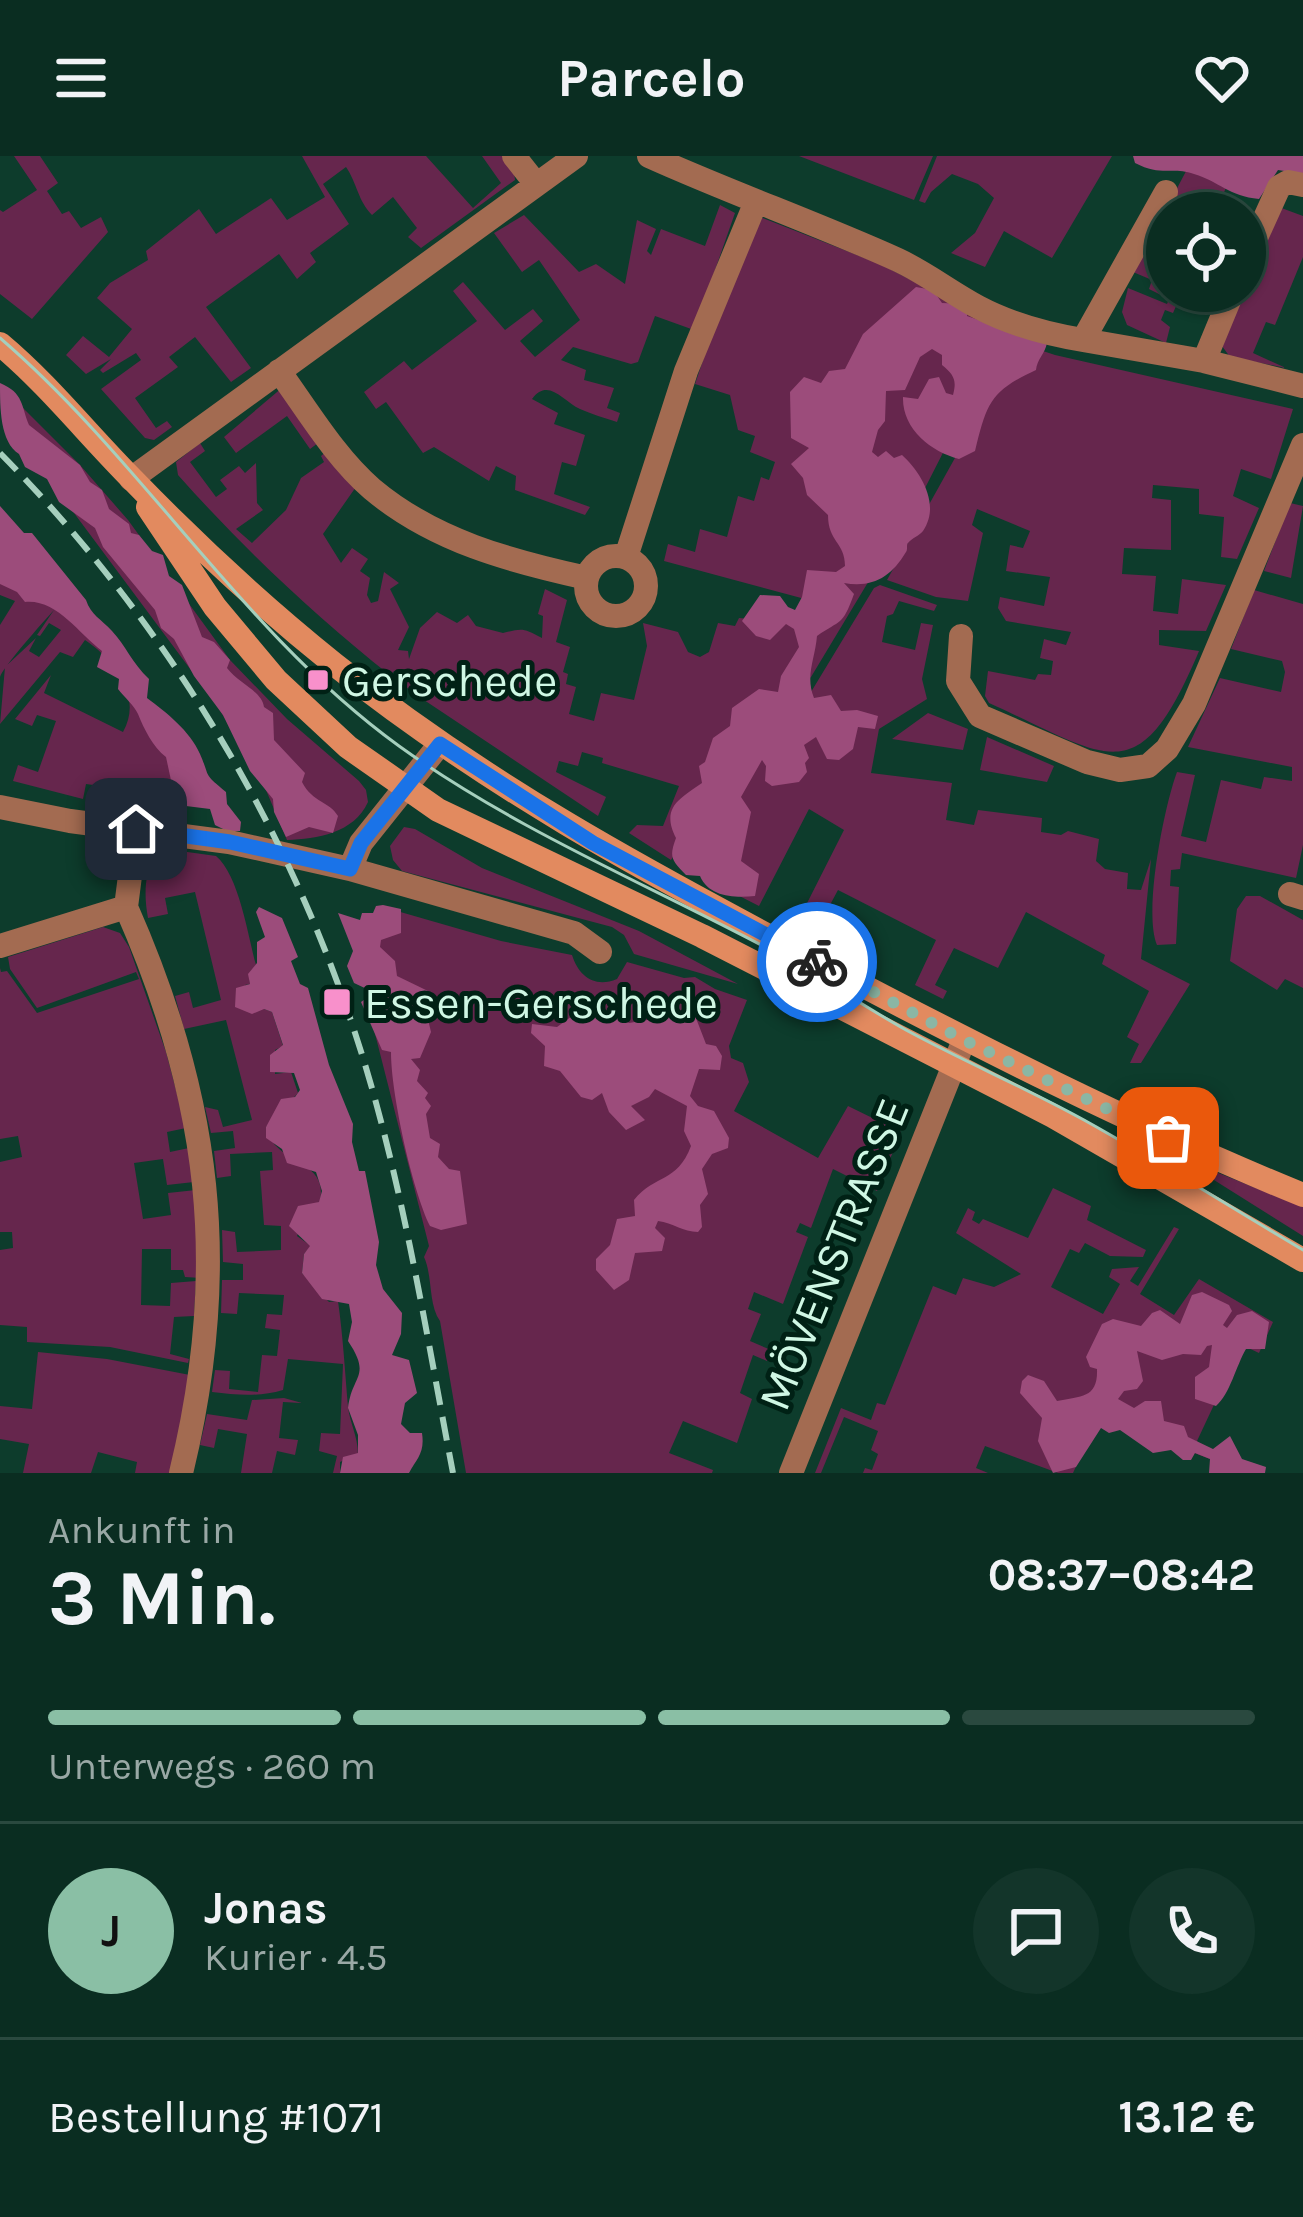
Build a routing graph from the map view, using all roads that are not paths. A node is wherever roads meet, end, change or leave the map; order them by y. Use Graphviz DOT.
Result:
graph roads {
  1 [pos="514,156"];
  2 [pos="576,156"];
  3 [pos="650,156"];
  4 [pos="536,184"];
  5 [pos="1303,185"];
  6 [pos="755,204"];
  7 [pos="1266,216"];
  8 [pos="1146,228"];
  9 [pos="1224,312"];
  10 [pos="1084,340"];
  11 [pos="0,344"];
  12 [pos="1204,361"];
  13 [pos="279,371"];
  14 [pos="1303,386"];
  15 [pos="1303,445"];
  16 [pos="131,479"];
  17 [pos="626,557"];
  18 [pos="587,578"];
  19 [pos="961,636"];
  20 [pos="440,744"];
  21 [pos="405,788"];
  22 [pos="0,807"];
  23 [pos="136,829"];
  24 [pos="350,869"];
  25 [pos="126,907"];
  26 [pos="0,946"];
  27 [pos="600,952"];
  28 [pos="964,1040"];
  29 [pos="952,1066"];
  30 [pos="1303,1195"];
  31 [pos="1303,1260"];
  32 [pos="181,1473"];
  33 [pos="791,1473"];
  1 -- 4 [label="street"];
  2 -- 4 [label="street"];
  3 -- 6 [label="street"];
  4 -- 13 [label="street"];
  5 -- 7 [label="street"];
  6 -- 10 [label="street"];
  6 -- 17 [label="street"];
  8 -- 10 [label="street"];
  9 -- 12 [label="street"];
  10 -- 12 [label="street"];
  11 -- 16 [label="main road"];
  12 -- 14 [label="street"];
  13 -- 16 [label="street"];
  13 -- 18 [label="street"];
  15 -- 19 [label="street"];
  16 -- 20 [label="main road"];
  16 -- 21 [label="main road"];
  17 -- 18 [label="street"];
  17 -- 18 [label="street"];
  20 -- 21 [label="street"];
  20 -- 28 [label="main road"];
  21 -- 24 [label="street"];
  21 -- 29 [label="main road"];
  22 -- 23 [label="street"];
  23 -- 24 [label="street"];
  23 -- 25 [label="street"];
  24 -- 27 [label="street"];
  25 -- 26 [label="street"];
  25 -- 32 [label="street"];
  28 -- 29 [label="street, MÖVENSTRASSE"];
  28 -- 30 [label="main road"];
  29 -- 31 [label="main road"];
  29 -- 33 [label="street, MÖVENSTRASSE"];
}
